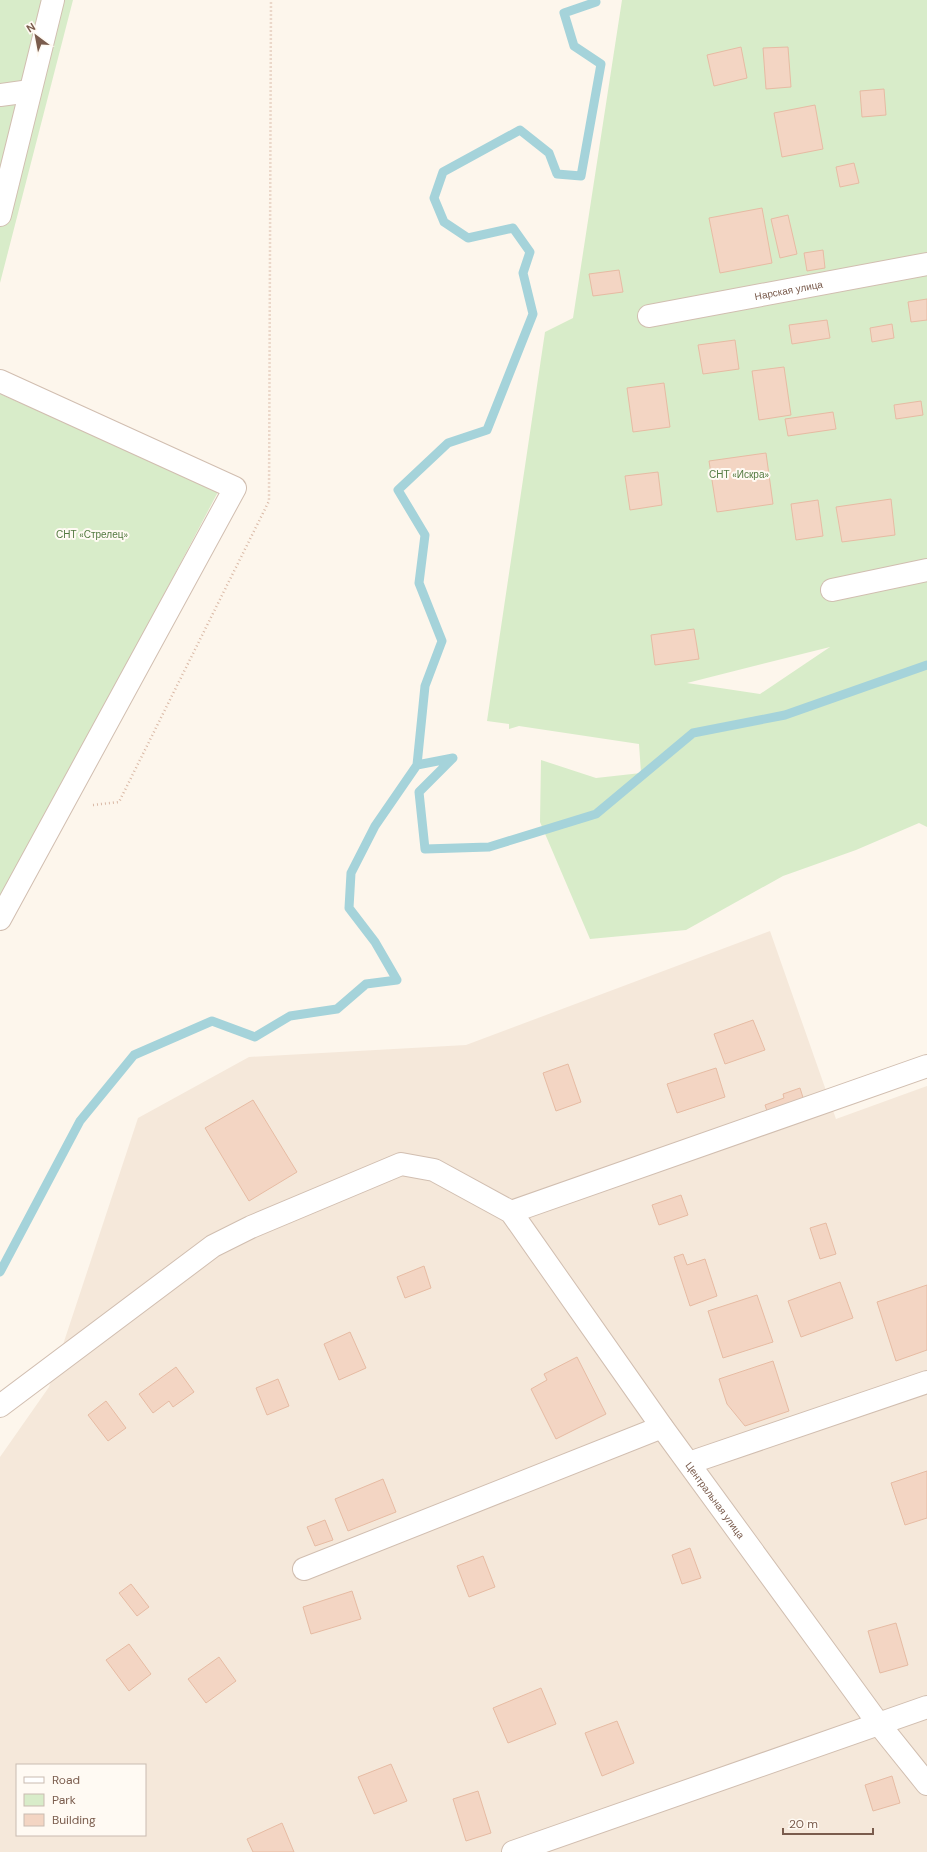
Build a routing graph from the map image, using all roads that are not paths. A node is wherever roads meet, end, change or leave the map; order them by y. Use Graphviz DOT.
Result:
graph roads {
  1 [pos="53,0"];
  2 [pos="30,91"];
  3 [pos="0,95"];
  4 [pos="0,215"];
  5 [pos="927,264"];
  6 [pos="649,316"];
  7 [pos="0,380"];
  8 [pos="927,570"];
  9 [pos="832,590"];
  10 [pos="0,919"];
  11 [pos="927,1066"];
  12 [pos="511,1212"];
  13 [pos="927,1382"];
  14 [pos="0,1406"];
  15 [pos="662,1427"];
  16 [pos="689,1463"];
  17 [pos="304,1569"];
  18 [pos="927,1706"];
  19 [pos="878,1723"];
  20 [pos="927,1784"];
  21 [pos="513,1852"];
  1 -- 2 [label="street"];
  2 -- 3 [label="street"];
  2 -- 4 [label="street"];
  5 -- 6 [label="street, Нарская улица"];
  7 -- 10 [label="street"];
  8 -- 9 [label="street"];
  11 -- 12 [label="street"];
  12 -- 14 [label="street"];
  12 -- 15 [label="street, Центральная улица"];
  13 -- 16 [label="street"];
  15 -- 16 [label="street, Центральная улица"];
  15 -- 17 [label="street"];
  16 -- 19 [label="street, Центральная улица"];
  18 -- 19 [label="street"];
  19 -- 20 [label="street, Центральная улица"];
  19 -- 21 [label="street"];
}
